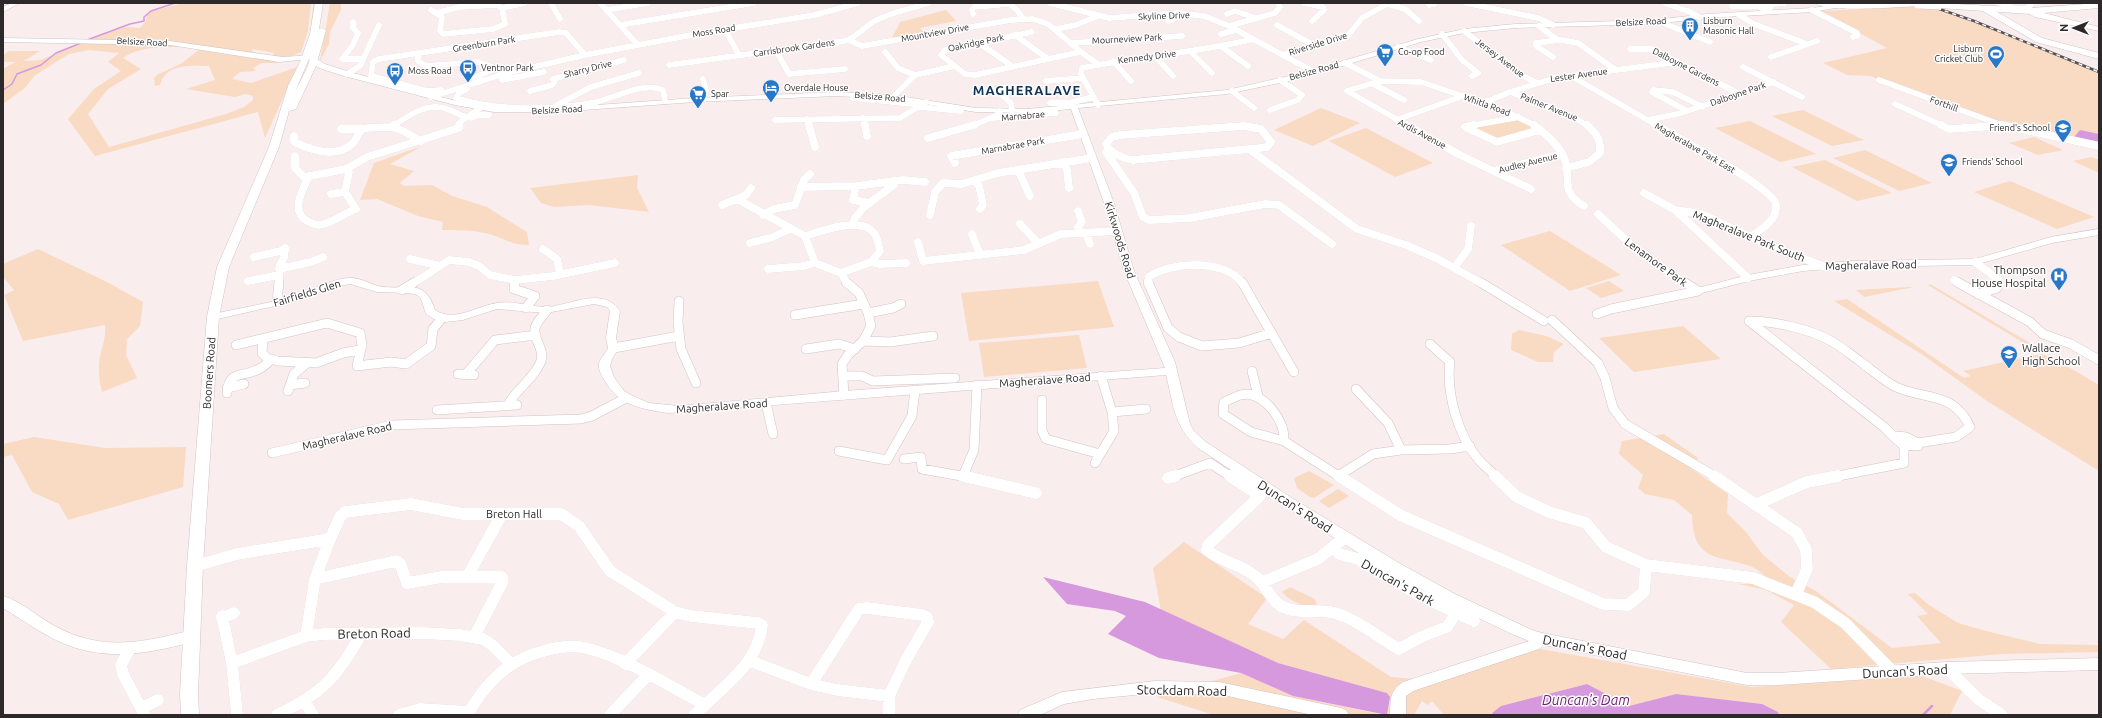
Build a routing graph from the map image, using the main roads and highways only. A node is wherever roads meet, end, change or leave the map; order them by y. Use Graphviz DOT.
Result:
graph roads {
  1 [pos="1821,3"];
  2 [pos="2072,3"];
  3 [pos="319,4"];
  4 [pos="1868,4"];
  5 [pos="1918,4"];
  6 [pos="2085,4"];
  7 [pos="2064,7"];
  8 [pos="2099,7"];
  9 [pos="1984,8"];
  10 [pos="2002,8"];
  11 [pos="2033,9"];
  12 [pos="2055,13"];
  13 [pos="2069,22"];
  14 [pos="2099,29"];
  15 [pos="2099,56"];
  16 [pos="309,58"];
  17 [pos="306,72"];
  18 [pos="283,123"];
  19 [pos="190,715"];
  1 -- 4 [label="highway"];
  2 -- 7 [label="highway"];
  3 -- 16 [label="main road"];
  3 -- 16 [label="main road"];
  4 -- 5 [label="highway"];
  5 -- 9 [label="highway, bridge"];
  6 -- 7 [label="highway"];
  6 -- 8 [label="highway"];
  7 -- 11 [label="highway"];
  8 -- 12 [label="highway"];
  9 -- 10 [label="highway"];
  9 -- 15 [label="main road"];
  10 -- 11 [label="highway"];
  11 -- 12 [label="highway"];
  11 -- 13 [label="main road"];
  12 -- 13 [label="main road"];
  13 -- 14 [label="main road"];
  16 -- 17 [label="main road"];
  17 -- 18 [label="main road, Boomers Road"];
  17 -- 18 [label="main road, Boomers Road"];
  18 -- 19 [label="main road, Boomers Road"];
}
